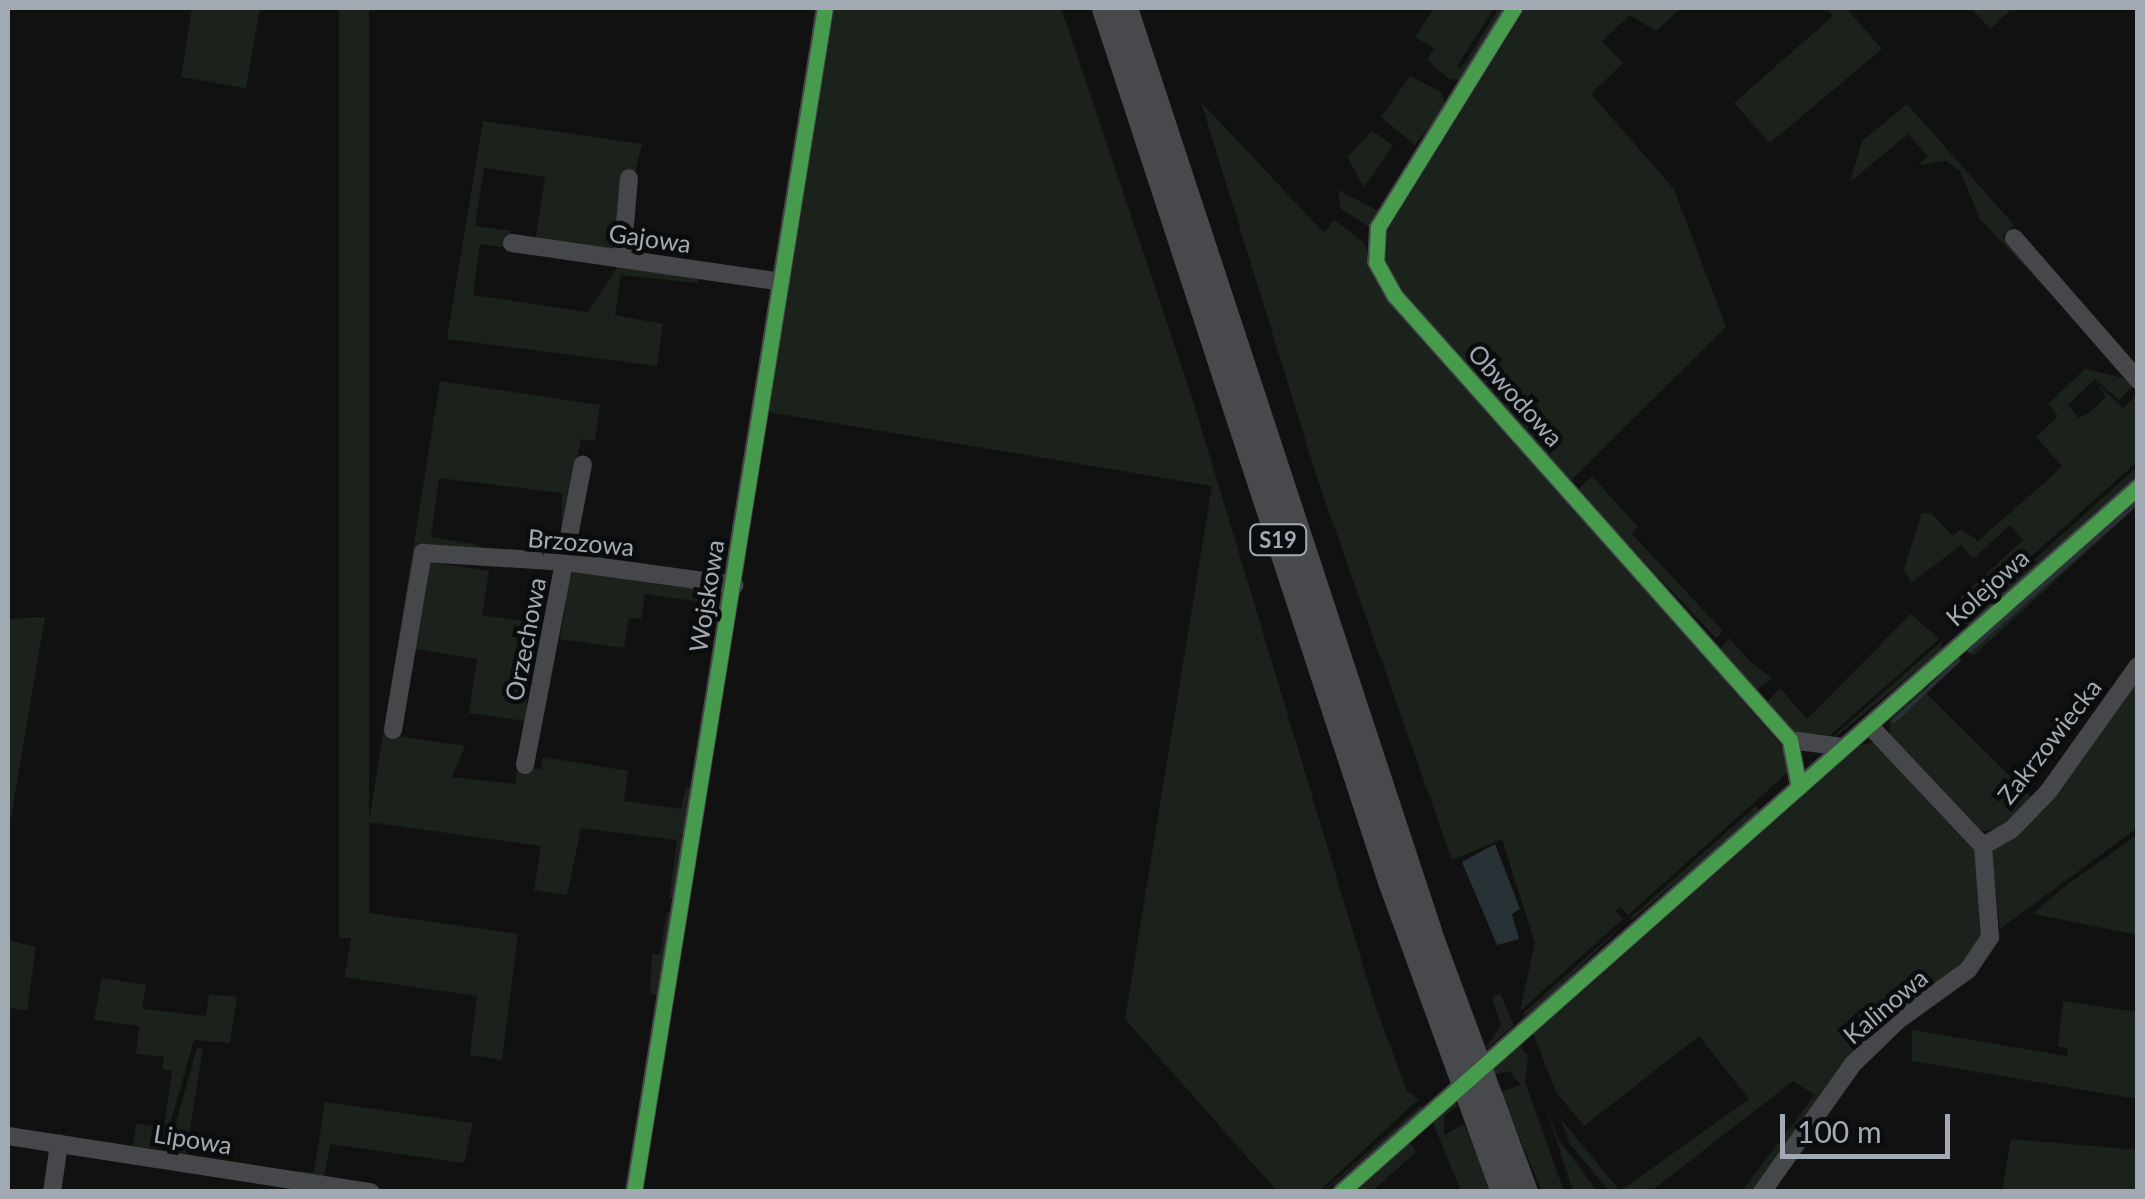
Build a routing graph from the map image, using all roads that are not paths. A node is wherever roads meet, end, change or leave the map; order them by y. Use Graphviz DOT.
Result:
graph roads {
  1 [pos="825,8"];
  2 [pos="1104,8"];
  3 [pos="1125,8"];
  4 [pos="1514,8"];
  5 [pos="629,178"];
  6 [pos="2014,238"];
  7 [pos="512,243"];
  8 [pos="622,260"];
  9 [pos="781,282"];
  10 [pos="2138,380"];
  11 [pos="583,465"];
  12 [pos="2138,487"];
  13 [pos="566,562"];
  14 [pos="734,585"];
  15 [pos="2138,666"];
  16 [pos="1869,725"];
  17 [pos="393,730"];
  18 [pos="1790,740"];
  19 [pos="1843,748"];
  20 [pos="525,765"];
  21 [pos="1798,786"];
  22 [pos="1983,846"];
  23 [pos="1470,1078"];
  24 [pos="8,1136"];
  25 [pos="59,1144"];
  26 [pos="52,1192"];
  27 [pos="371,1192"];
  28 [pos="634,1192"];
  29 [pos="1341,1192"];
  30 [pos="1503,1192"];
  31 [pos="1525,1192"];
  32 [pos="1762,1192"];
  1 -- 9 [label="street, Wojskowa"];
  2 -- 23 [label="highway, S19"];
  3 -- 23 [label="highway, S19"];
  4 -- 18 [label="street, Obwodowa"];
  5 -- 8 [label="street"];
  6 -- 10 [label="street"];
  7 -- 8 [label="street, Gajowa"];
  8 -- 9 [label="street, Gajowa"];
  9 -- 14 [label="street, Wojskowa"];
  11 -- 13 [label="street, Orzechowa"];
  12 -- 16 [label="street, Kolejowa"];
  13 -- 14 [label="street, Brzozowa"];
  13 -- 17 [label="street, Brzozowa"];
  13 -- 20 [label="street, Orzechowa"];
  14 -- 28 [label="street, Wojskowa"];
  15 -- 22 [label="street, Zakrzowiecka"];
  16 -- 19 [label="street, Kolejowa"];
  16 -- 22 [label="street"];
  18 -- 19 [label="street"];
  18 -- 21 [label="street"];
  19 -- 21 [label="street, Kolejowa"];
  21 -- 23 [label="street, Kolejowa"];
  22 -- 32 [label="street, Kalinowa"];
  23 -- 29 [label="street"];
  23 -- 30 [label="highway, S19"];
  23 -- 31 [label="highway, S19"];
  24 -- 25 [label="street, Lipowa"];
  25 -- 26 [label="street"];
  25 -- 27 [label="street, Lipowa"];
}
